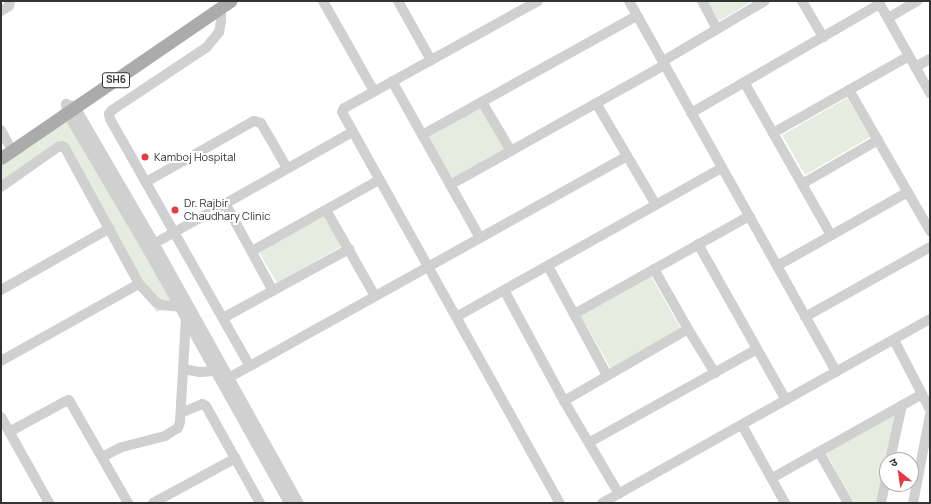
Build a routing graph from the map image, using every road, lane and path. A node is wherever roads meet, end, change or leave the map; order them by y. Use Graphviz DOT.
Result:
graph roads {
  1 [pos="10,1"];
  2 [pos="323,1"];
  3 [pos="538,1"];
  4 [pos="629,1"];
  5 [pos="702,1"];
  6 [pos="765,1"];
  7 [pos="802,1"];
  8 [pos="918,1"];
  9 [pos="401,2"];
  10 [pos="222,3"];
  11 [pos="879,3"];
  12 [pos="1,11"];
  13 [pos="637,16"];
  14 [pos="888,18"];
  15 [pos="717,29"];
  16 [pos="823,37"];
  17 [pos="909,56"];
  18 [pos="930,59"];
  19 [pos="431,60"];
  20 [pos="664,63"];
  21 [pos="915,67"];
  22 [pos="392,81"];
  23 [pos="744,82"];
  24 [pos="849,90"];
  25 [pos="374,91"];
  26 [pos="930,93"];
  27 [pos="482,102"];
  28 [pos="596,103"];
  29 [pos="69,108"];
  30 [pos="691,113"];
  31 [pos="1,130"];
  32 [pos="352,132"];
  33 [pos="773,133"];
  34 [pos="422,135"];
  35 [pos="878,140"];
  36 [pos="5,146"];
  37 [pos="511,151"];
  38 [pos="627,156"];
  39 [pos="1,158"];
  40 [pos="287,168"];
  41 [pos="722,168"];
  42 [pos="379,180"];
  43 [pos="146,182"];
  44 [pos="802,184"];
  45 [pos="450,185"];
  46 [pos="1,187"];
  47 [pos="908,192"];
  48 [pos="225,204"];
  49 [pos="656,205"];
  50 [pos="326,210"];
  51 [pos="749,216"];
  52 [pos="110,228"];
  53 [pos="930,231"];
  54 [pos="174,232"];
  55 [pos="831,235"];
  56 [pos="480,238"];
  57 [pos="698,244"];
  58 [pos="150,245"];
  59 [pos="930,247"];
  60 [pos="349,249"];
  61 [pos="252,251"];
  62 [pos="548,266"];
  63 [pos="777,266"];
  64 [pos="428,267"];
  65 [pos="654,269"];
  66 [pos="139,284"];
  67 [pos="1,290"];
  68 [pos="504,290"];
  69 [pos="273,291"];
  70 [pos="375,296"];
  71 [pos="179,307"];
  72 [pos="574,314"];
  73 [pos="805,316"];
  74 [pos="456,317"];
  75 [pos="223,318"];
  76 [pos="186,319"];
  77 [pos="930,319"];
  78 [pos="688,329"];
  79 [pos="894,340"];
  80 [pos="757,349"];
  81 [pos="1,362"];
  82 [pos="250,366"];
  83 [pos="183,368"];
  84 [pos="215,371"];
  85 [pos="836,372"];
  86 [pos="714,373"];
  87 [pos="607,375"];
  88 [pos="225,380"];
  89 [pos="922,394"];
  90 [pos="786,400"];
  91 [pos="564,401"];
  92 [pos="902,405"];
  93 [pos="930,410"];
  94 [pos="181,413"];
  95 [pos="930,415"];
  96 [pos="1,417"];
  97 [pos="742,425"];
  98 [pos="9,432"];
  99 [pos="590,442"];
  100 [pos="819,452"];
  101 [pos="892,452"];
  102 [pos="102,458"];
  103 [pos="236,458"];
  104 [pos="772,478"];
  105 [pos="883,492"];
  106 [pos="619,494"];
  107 [pos="44,502"];
  108 [pos="128,503"];
  109 [pos="153,503"];
  110 [pos="260,503"];
  111 [pos="289,503"];
  112 [pos="299,503"];
  113 [pos="560,503"];
  114 [pos="602,503"];
  115 [pos="785,503"];
  116 [pos="848,503"];
  117 [pos="881,503"];
  118 [pos="913,503"];
  1 -- 12 [label="street"];
  2 -- 25 [label="street"];
  3 -- 19 [label="street"];
  4 -- 13 [label="street"];
  5 -- 15 [label="street"];
  6 -- 15 [label="street"];
  7 -- 16 [label="street"];
  8 -- 14 [label="street"];
  9 -- 19 [label="street"];
  10 -- 29 [label="main road, SH6"];
  10 -- 43 [label="street"];
  11 -- 14 [label="street"];
  11 -- 16 [label="street"];
  13 -- 20 [label="street"];
  13 -- 27 [label="street"];
  14 -- 17 [label="street"];
  15 -- 20 [label="street"];
  16 -- 23 [label="street"];
  17 -- 21 [label="street"];
  17 -- 24 [label="street"];
  18 -- 21 [label="street"];
  19 -- 22 [label="street"];
  20 -- 28 [label="street"];
  20 -- 30 [label="street"];
  21 -- 26 [label="street"];
  22 -- 25 [label="street"];
  22 -- 34 [label="street"];
  23 -- 30 [label="street"];
  23 -- 33 [label="street"];
  24 -- 33 [label="street"];
  24 -- 35 [label="street"];
  25 -- 32 [label="street"];
  27 -- 34 [label="street"];
  27 -- 37 [label="street"];
  28 -- 37 [label="street"];
  28 -- 38 [label="street"];
  29 -- 36 [label="main road, SH6"];
  29 -- 39 [label="main road, SH6"];
  29 -- 58 [label="street"];
  30 -- 41 [label="street"];
  31 -- 36 [label="street"];
  32 -- 40 [label="street"];
  32 -- 42 [label="street"];
  33 -- 44 [label="street"];
  34 -- 45 [label="street"];
  35 -- 44 [label="street"];
  35 -- 47 [label="street"];
  37 -- 45 [label="street"];
  38 -- 49 [label="street"];
  38 -- 56 [label="street"];
  40 -- 43 [label="street"];
  40 -- 48 [label="street"];
  41 -- 49 [label="street"];
  41 -- 51 [label="street"];
  42 -- 50 [label="street"];
  42 -- 64 [label="street"];
  43 -- 54 [label="street"];
  44 -- 55 [label="street"];
  45 -- 56 [label="street"];
  46 -- 52 [label="street"];
  47 -- 53 [label="street"];
  47 -- 55 [label="street"];
  48 -- 54 [label="street"];
  48 -- 61 [label="street"];
  49 -- 62 [label="street"];
  50 -- 60 [label="street"];
  50 -- 61 [label="street"];
  51 -- 57 [label="street"];
  51 -- 63 [label="street"];
  52 -- 66 [label="street"];
  52 -- 67 [label="street"];
  54 -- 58 [label="street"];
  54 -- 75 [label="street"];
  55 -- 63 [label="street"];
  56 -- 64 [label="street"];
  57 -- 65 [label="street"];
  57 -- 80 [label="street"];
  58 -- 71 [label="street"];
  58 -- 88 [label="street"];
  59 -- 73 [label="street"];
  60 -- 69 [label="street"];
  60 -- 70 [label="street"];
  61 -- 69 [label="street"];
  62 -- 68 [label="street"];
  62 -- 72 [label="street"];
  63 -- 73 [label="street"];
  64 -- 70 [label="street"];
  64 -- 74 [label="street"];
  65 -- 72 [label="street"];
  65 -- 78 [label="street"];
  66 -- 71 [label="street"];
  66 -- 81 [label="street"];
  68 -- 74 [label="street"];
  68 -- 91 [label="street"];
  69 -- 75 [label="street"];
  70 -- 82 [label="street"];
  71 -- 76 [label="street"];
  72 -- 87 [label="street"];
  73 -- 85 [label="street"];
  74 -- 113 [label="street"];
  75 -- 82 [label="street"];
  76 -- 83 [label="street"];
  76 -- 84 [label="street"];
  77 -- 79 [label="street"];
  78 -- 86 [label="street"];
  78 -- 87 [label="street"];
  79 -- 85 [label="street"];
  79 -- 89 [label="street"];
  80 -- 86 [label="street"];
  80 -- 90 [label="street"];
  82 -- 88 [label="street"];
  83 -- 84 [label="street"];
  83 -- 94 [label="street"];
  84 -- 88 [label="street"];
  85 -- 90 [label="street"];
  86 -- 99 [label="street"];
  87 -- 91 [label="street"];
  88 -- 111 [label="street"];
  88 -- 112 [label="street"];
  89 -- 92 [label="street"];
  89 -- 93 [label="street"];
  90 -- 97 [label="street"];
  91 -- 99 [label="street"];
  92 -- 100 [label="street"];
  92 -- 101 [label="street"];
  94 -- 102 [label="street"];
  94 -- 103 [label="street"];
  95 -- 118 [label="street"];
  96 -- 98 [label="street"];
  97 -- 104 [label="street"];
  97 -- 106 [label="street"];
  98 -- 102 [label="street"];
  98 -- 107 [label="street"];
  99 -- 106 [label="street"];
  100 -- 104 [label="street"];
  100 -- 116 [label="street"];
  102 -- 108 [label="street"];
  103 -- 109 [label="street"];
  103 -- 110 [label="street"];
  104 -- 115 [label="street"];
  105 -- 117 [label="street"];
  106 -- 114 [label="street"];
}
